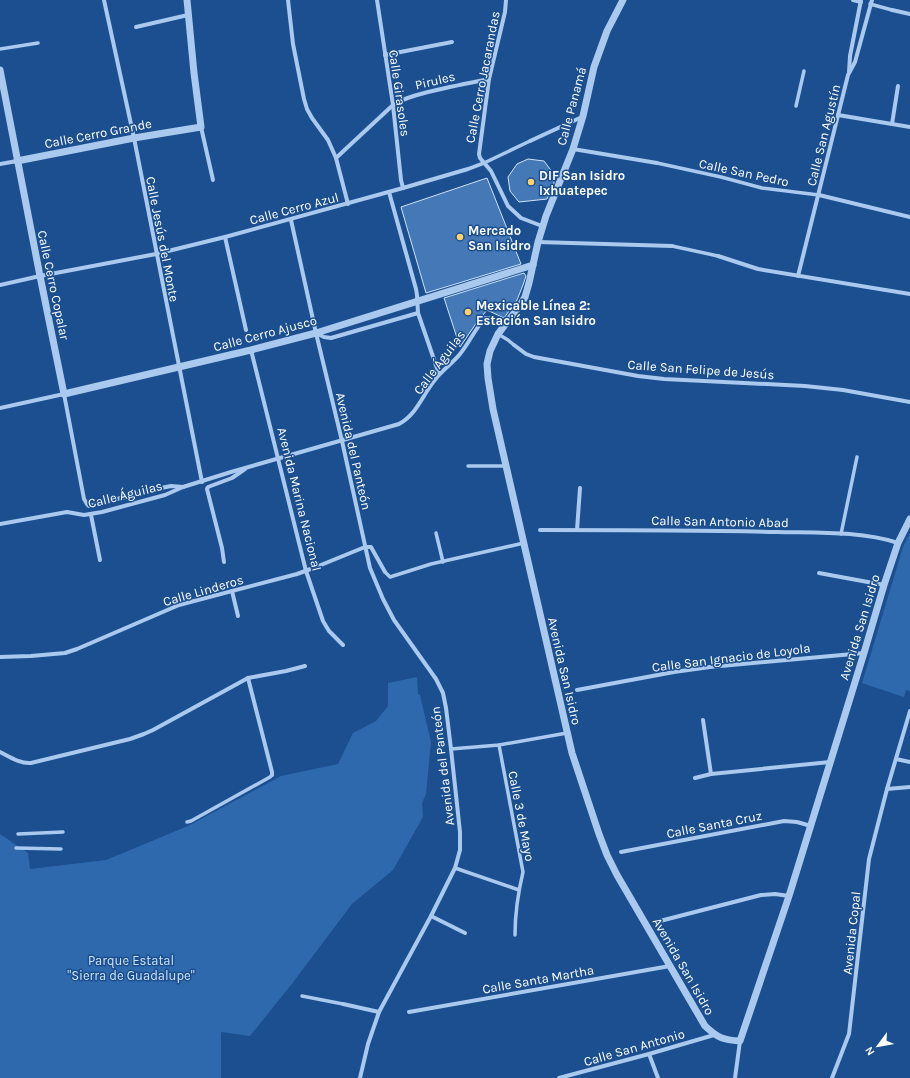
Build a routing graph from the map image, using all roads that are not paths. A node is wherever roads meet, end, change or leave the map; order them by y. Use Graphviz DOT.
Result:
graph roads {
  1 [pos="104,0"];
  2 [pos="187,0"];
  3 [pos="288,0"];
  4 [pos="377,0"];
  5 [pos="506,0"];
  6 [pos="623,0"];
  7 [pos="853,0"];
  8 [pos="861,1"];
  9 [pos="871,2"];
  10 [pos="892,10"];
  11 [pos="910,14"];
  12 [pos="188,15"];
  13 [pos="136,27"];
  14 [pos="452,42"];
  15 [pos="38,43"];
  16 [pos="0,49"];
  17 [pos="385,55"];
  18 [pos="0,70"];
  19 [pos="804,71"];
  20 [pos="848,75"];
  21 [pos="489,79"];
  22 [pos="898,86"];
  23 [pos="393,105"];
  24 [pos="796,106"];
  25 [pos="838,115"];
  26 [pos="583,116"];
  27 [pos="892,124"];
  28 [pos="200,127"];
  29 [pos="910,127"];
  30 [pos="134,138"];
  31 [pos="530,141"];
  32 [pos="573,149"];
  33 [pos="336,158"];
  34 [pos="17,161"];
  35 [pos="484,163"];
  36 [pos="657,163"];
  37 [pos="0,164"];
  38 [pos="213,180"];
  39 [pos="403,188"];
  40 [pos="389,192"];
  41 [pos="818,195"];
  42 [pos="348,204"];
  43 [pos="910,216"];
  44 [pos="291,220"];
  45 [pos="542,226"];
  46 [pos="224,237"];
  47 [pos="538,242"];
  48 [pos="672,246"];
  49 [pos="156,254"];
  50 [pos="718,256"];
  51 [pos="533,266"];
  52 [pos="40,276"];
  53 [pos="798,276"];
  54 [pos="0,285"];
  55 [pos="910,294"];
  56 [pos="418,301"];
  57 [pos="418,313"];
  58 [pos="504,325"];
  59 [pos="246,330"];
  60 [pos="316,332"];
  61 [pos="498,334"];
  62 [pos="514,346"];
  63 [pos="251,350"];
  64 [pos="179,367"];
  65 [pos="439,374"];
  66 [pos="64,394"];
  67 [pos="910,402"];
  68 [pos="0,408"];
  69 [pos="342,441"];
  70 [pos="857,457"];
  71 [pos="277,460"];
  72 [pos="468,466"];
  73 [pos="506,466"];
  74 [pos="247,468"];
  75 [pos="202,482"];
  76 [pos="183,487"];
  77 [pos="580,488"];
  78 [pos="87,504"];
  79 [pos="91,515"];
  80 [pos="910,519"];
  81 [pos="0,524"];
  82 [pos="540,530"];
  83 [pos="577,530"];
  84 [pos="436,533"];
  85 [pos="841,534"];
  86 [pos="524,543"];
  87 [pos="898,543"];
  88 [pos="365,547"];
  89 [pos="100,560"];
  90 [pos="224,562"];
  91 [pos="443,562"];
  92 [pos="306,571"];
  93 [pos="385,572"];
  94 [pos="819,573"];
  95 [pos="884,585"];
  96 [pos="232,591"];
  97 [pos="238,616"];
  98 [pos="343,645"];
  99 [pos="864,653"];
  100 [pos="0,657"];
  101 [pos="305,666"];
  102 [pos="248,678"];
  103 [pos="576,690"];
  104 [pos="910,712"];
  105 [pos="703,720"];
  106 [pos="567,734"];
  107 [pos="499,745"];
  108 [pos="451,748"];
  109 [pos="0,752"];
  110 [pos="896,759"];
  111 [pos="831,762"];
  112 [pos="910,762"];
  113 [pos="711,774"];
  114 [pos="272,775"];
  115 [pos="695,778"];
  116 [pos="910,787"];
  117 [pos="886,789"];
  118 [pos="187,822"];
  119 [pos="811,826"];
  120 [pos="63,832"];
  121 [pos="18,834"];
  122 [pos="16,848"];
  123 [pos="60,849"];
  124 [pos="622,852"];
  125 [pos="455,868"];
  126 [pos="519,890"];
  127 [pos="789,896"];
  128 [pos="431,916"];
  129 [pos="660,921"];
  130 [pos="465,933"];
  131 [pos="515,935"];
  132 [pos="670,966"];
  133 [pos="302,996"];
  134 [pos="343,1004"];
  135 [pos="379,1012"];
  136 [pos="409,1012"];
  137 [pos="714,1035"];
  138 [pos="740,1042"];
  139 [pos="648,1054"];
  140 [pos="360,1078"];
  141 [pos="559,1078"];
  142 [pos="658,1078"];
  143 [pos="735,1078"];
  144 [pos="832,1078"];
  1 -- 30 [label="street, Calle Jesús del Monte"];
  2 -- 12 [label="street"];
  3 -- 33 [label="street"];
  4 -- 17 [label="street, Calle Girasoles"];
  5 -- 21 [label="street, Calle Cerro Jacarandas"];
  6 -- 26 [label="street, Calle Panamá"];
  7 -- 8 [label="street"];
  8 -- 20 [label="street"];
  9 -- 10 [label="street"];
  9 -- 20 [label="street, Calle San Agustín"];
  10 -- 11 [label="street"];
  12 -- 13 [label="street"];
  12 -- 28 [label="street"];
  14 -- 17 [label="street"];
  15 -- 16 [label="street"];
  17 -- 23 [label="street, Calle Girasoles"];
  18 -- 34 [label="street, Calle Cerro Copalar"];
  19 -- 24 [label="street"];
  20 -- 25 [label="street, Calle San Agustín"];
  21 -- 23 [label="street, Pirules"];
  21 -- 35 [label="street, Calle Cerro Jacarandas"];
  22 -- 27 [label="street"];
  23 -- 33 [label="street, Pirules"];
  23 -- 39 [label="street, Calle Girasoles"];
  25 -- 27 [label="street"];
  25 -- 41 [label="street, Calle San Agustín"];
  26 -- 31 [label="street, Calle Cerro Azul"];
  26 -- 32 [label="street, Calle Panamá"];
  27 -- 29 [label="street"];
  28 -- 30 [label="street, Calle Cerro Grande"];
  28 -- 38 [label="street"];
  30 -- 34 [label="street, Calle Cerro Grande"];
  30 -- 49 [label="street, Calle Jesús del Monte"];
  31 -- 35 [label="street, Calle Cerro Azul"];
  32 -- 36 [label="street, Calle San Pedro"];
  32 -- 45 [label="street, Calle Panamá"];
  33 -- 42 [label="street"];
  34 -- 37 [label="street, Calle Cerro Grande"];
  34 -- 52 [label="street, Calle Cerro Copalar"];
  35 -- 39 [label="street, Calle Cerro Azul"];
  35 -- 45 [label="street, Calle Cerro Jacarandas"];
  36 -- 41 [label="street, Calle San Pedro"];
  39 -- 40 [label="street, Calle Cerro Azul"];
  40 -- 42 [label="street, Calle Cerro Azul"];
  40 -- 56 [label="street"];
  41 -- 43 [label="street, Calle San Pedro"];
  41 -- 53 [label="street, Calle San Agustín"];
  42 -- 44 [label="street, Calle Cerro Azul"];
  44 -- 46 [label="street, Calle Cerro Azul"];
  44 -- 60 [label="street, Avenida del Panteón"];
  45 -- 47 [label="street, Calle Panamá"];
  46 -- 49 [label="street, Calle Cerro Azul"];
  46 -- 59 [label="street"];
  47 -- 48 [label="street"];
  47 -- 51 [label="street, Calle Panamá"];
  48 -- 50 [label="street"];
  49 -- 52 [label="street, Calle Cerro Azul"];
  49 -- 64 [label="street, Calle Jesús del Monte"];
  50 -- 53 [label="street"];
  51 -- 56 [label="street, Calle Cerro Ajusco"];
  51 -- 58 [label="street, Avenida San Isidro"];
  52 -- 54 [label="street, Calle Cerro Azul"];
  52 -- 66 [label="street, Calle Cerro Copalar"];
  53 -- 55 [label="street"];
  56 -- 57 [label="street"];
  56 -- 60 [label="street, Calle Cerro Ajusco"];
  57 -- 60 [label="street"];
  57 -- 65 [label="street"];
  58 -- 61 [label="street, Avenida San Isidro"];
  58 -- 65 [label="street, Calle Águilas"];
  60 -- 63 [label="street, Calle Cerro Ajusco"];
  60 -- 69 [label="street, Avenida del Panteón"];
  61 -- 62 [label="street, Calle San Felipe de Jesús"];
  61 -- 73 [label="street, Avenida San Isidro"];
  62 -- 67 [label="street, Calle San Felipe de Jesús"];
  63 -- 64 [label="street, Calle Cerro Ajusco"];
  63 -- 71 [label="street, Avenida Marina Nacional"];
  64 -- 66 [label="street, Calle Cerro Ajusco"];
  64 -- 75 [label="street, Calle Jesús del Monte"];
  65 -- 69 [label="street, Calle Águilas"];
  66 -- 68 [label="street, Calle Cerro Ajusco"];
  66 -- 78 [label="street, Calle Cerro Copalar"];
  69 -- 71 [label="street, Calle Águilas"];
  69 -- 88 [label="street, Avenida del Panteón"];
  70 -- 85 [label="street"];
  71 -- 74 [label="street, Calle Águilas"];
  71 -- 92 [label="street, Avenida Marina Nacional"];
  72 -- 73 [label="street"];
  73 -- 86 [label="street, Avenida San Isidro"];
  74 -- 75 [label="street, Calle Águilas"];
  74 -- 90 [label="street"];
  75 -- 76 [label="street, Calle Águilas"];
  76 -- 78 [label="street, Calle Águilas"];
  76 -- 79 [label="street, Calle Águilas"];
  77 -- 83 [label="street"];
  79 -- 81 [label="street, Calle Águilas"];
  79 -- 89 [label="street"];
  80 -- 87 [label="street, Avenida San Isidro"];
  82 -- 83 [label="street, Calle San Antonio Abad"];
  83 -- 85 [label="street, Calle San Antonio Abad"];
  84 -- 91 [label="street"];
  85 -- 87 [label="street, Calle San Antonio Abad"];
  86 -- 91 [label="street"];
  86 -- 106 [label="street, Avenida San Isidro"];
  87 -- 95 [label="street, Avenida San Isidro"];
  88 -- 92 [label="street, Calle Linderos"];
  88 -- 93 [label="street"];
  88 -- 108 [label="street, Avenida del Panteón"];
  91 -- 93 [label="street"];
  92 -- 96 [label="street, Calle Linderos"];
  92 -- 98 [label="street, Avenida Marina Nacional"];
  94 -- 95 [label="street"];
  95 -- 99 [label="street, Avenida San Isidro"];
  96 -- 97 [label="street"];
  96 -- 100 [label="street, Calle Linderos"];
  99 -- 103 [label="street, Calle San Ignacio de Loyola"];
  99 -- 111 [label="street, Avenida San Isidro"];
  101 -- 102 [label="street"];
  102 -- 109 [label="street"];
  102 -- 114 [label="street"];
  104 -- 110 [label="street, Avenida Copal"];
  105 -- 113 [label="street"];
  106 -- 107 [label="street"];
  106 -- 132 [label="street, Avenida San Isidro"];
  107 -- 108 [label="street"];
  107 -- 126 [label="street, Calle 3 de Mayo"];
  108 -- 125 [label="street, Avenida del Panteón"];
  110 -- 112 [label="street"];
  110 -- 117 [label="street, Avenida Copal"];
  111 -- 113 [label="street"];
  111 -- 119 [label="street, Avenida San Isidro"];
  113 -- 115 [label="street"];
  114 -- 118 [label="street"];
  116 -- 117 [label="street"];
  117 -- 144 [label="street, Avenida Copal"];
  119 -- 124 [label="street, Calle Santa Cruz"];
  119 -- 127 [label="street, Avenida San Isidro"];
  120 -- 121 [label="street"];
  122 -- 123 [label="street"];
  125 -- 126 [label="street"];
  125 -- 128 [label="street, Avenida del Panteón"];
  126 -- 131 [label="street, Calle 3 de Mayo"];
  127 -- 129 [label="street"];
  127 -- 138 [label="street, Avenida San Isidro"];
  128 -- 130 [label="street"];
  128 -- 135 [label="street, Avenida del Panteón"];
  132 -- 136 [label="street, Calle Santa Martha"];
  132 -- 137 [label="street, Avenida San Isidro"];
  133 -- 134 [label="street"];
  134 -- 135 [label="street"];
  135 -- 140 [label="street, Avenida del Panteón"];
  137 -- 138 [label="street"];
  137 -- 139 [label="street, Calle San Antonio"];
  138 -- 143 [label="street, Avenida San Isidro"];
  139 -- 141 [label="street, Calle San Antonio"];
  139 -- 142 [label="street"];
}
